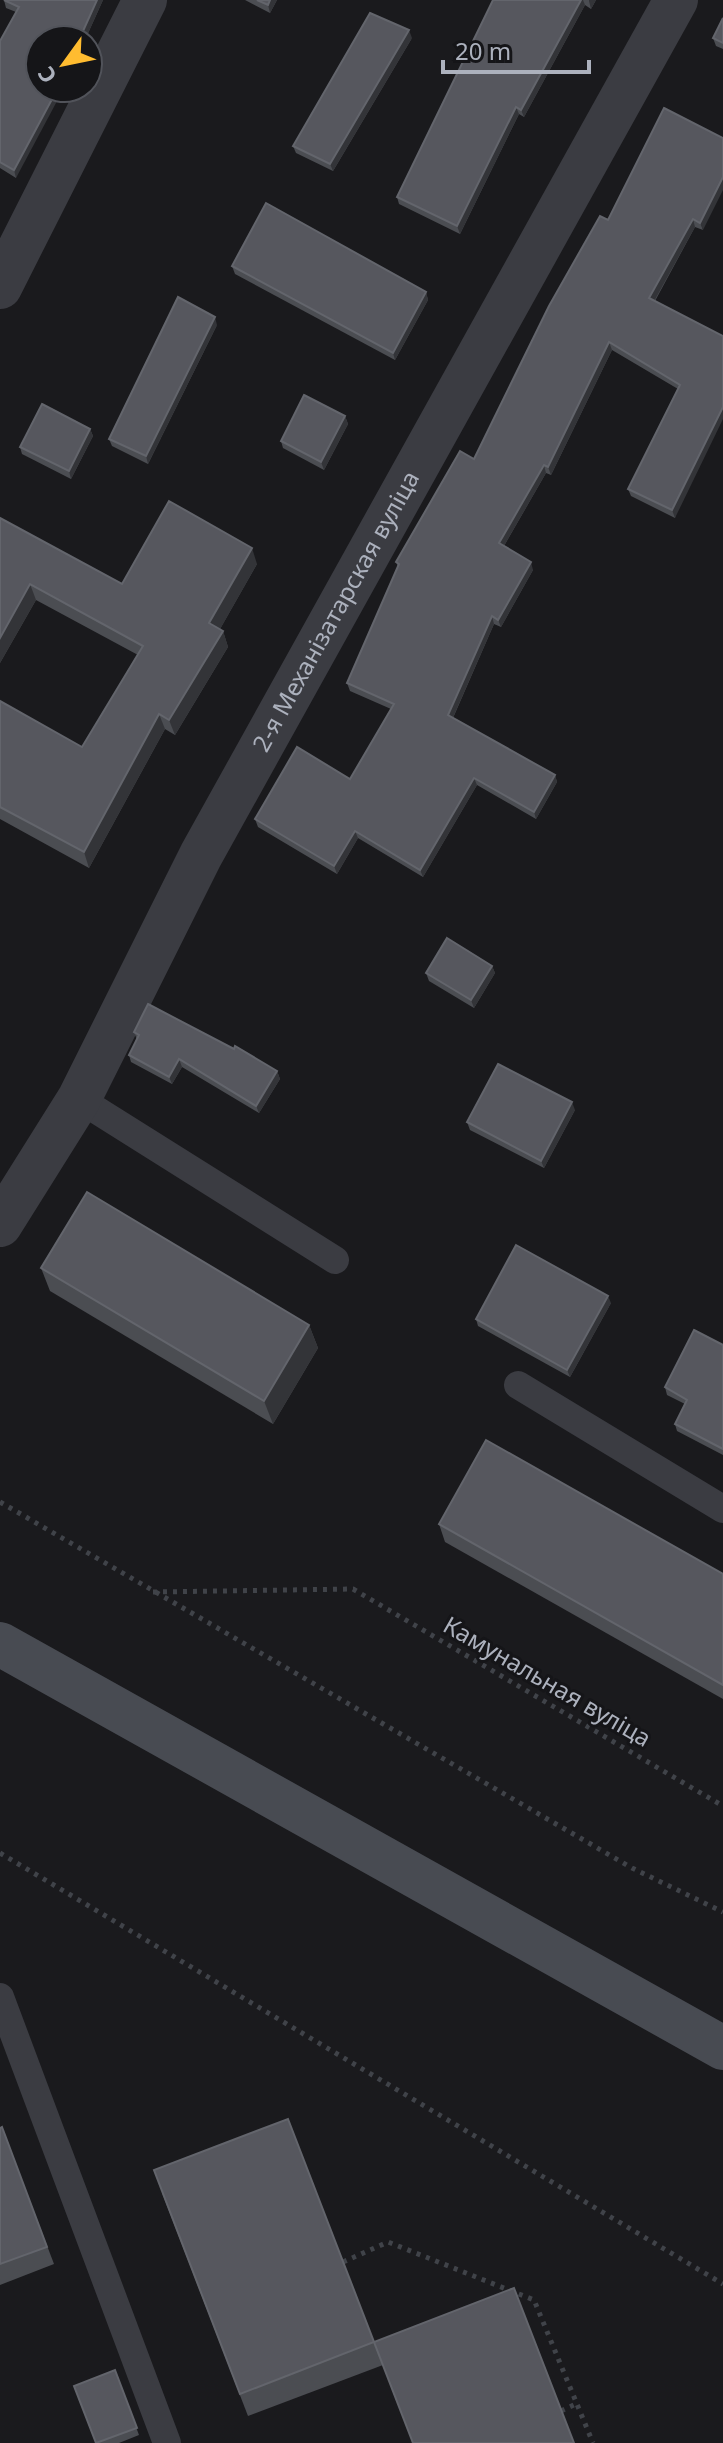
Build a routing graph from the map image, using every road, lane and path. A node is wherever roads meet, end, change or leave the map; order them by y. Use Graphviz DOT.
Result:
graph roads {
  1 [pos="145,0"];
  2 [pos="676,0"];
  3 [pos="0,287"];
  4 [pos="79,1099"];
  5 [pos="0,1225"];
  6 [pos="335,1260"];
  7 [pos="518,1385"];
  8 [pos="0,1502"];
  9 [pos="723,1509"];
  10 [pos="152,1592"];
  11 [pos="0,1644"];
  12 [pos="723,1806"];
  13 [pos="0,1853"];
  14 [pos="723,1912"];
  15 [pos="0,1997"];
  16 [pos="723,2048"];
  17 [pos="343,2262"];
  18 [pos="723,2284"];
  19 [pos="578,2403"];
  20 [pos="561,2411"];
  21 [pos="167,2443"];
  22 [pos="593,2443"];
  1 -- 3 [label="street"];
  2 -- 4 [label="street, 2-я Механізатарская вуліца"];
  4 -- 5 [label="street, 2-я Механізатарская вуліца"];
  4 -- 6 [label="lane"];
  7 -- 9 [label="lane"];
  8 -- 10 [label="path"];
  10 -- 12 [label="path, Камунальная вуліца"];
  10 -- 14 [label="path"];
  11 -- 16 [label="street"];
  13 -- 18 [label="path"];
  15 -- 21 [label="lane"];
  17 -- 19 [label="path"];
  19 -- 20 [label="path"];
  19 -- 22 [label="path"];
}
